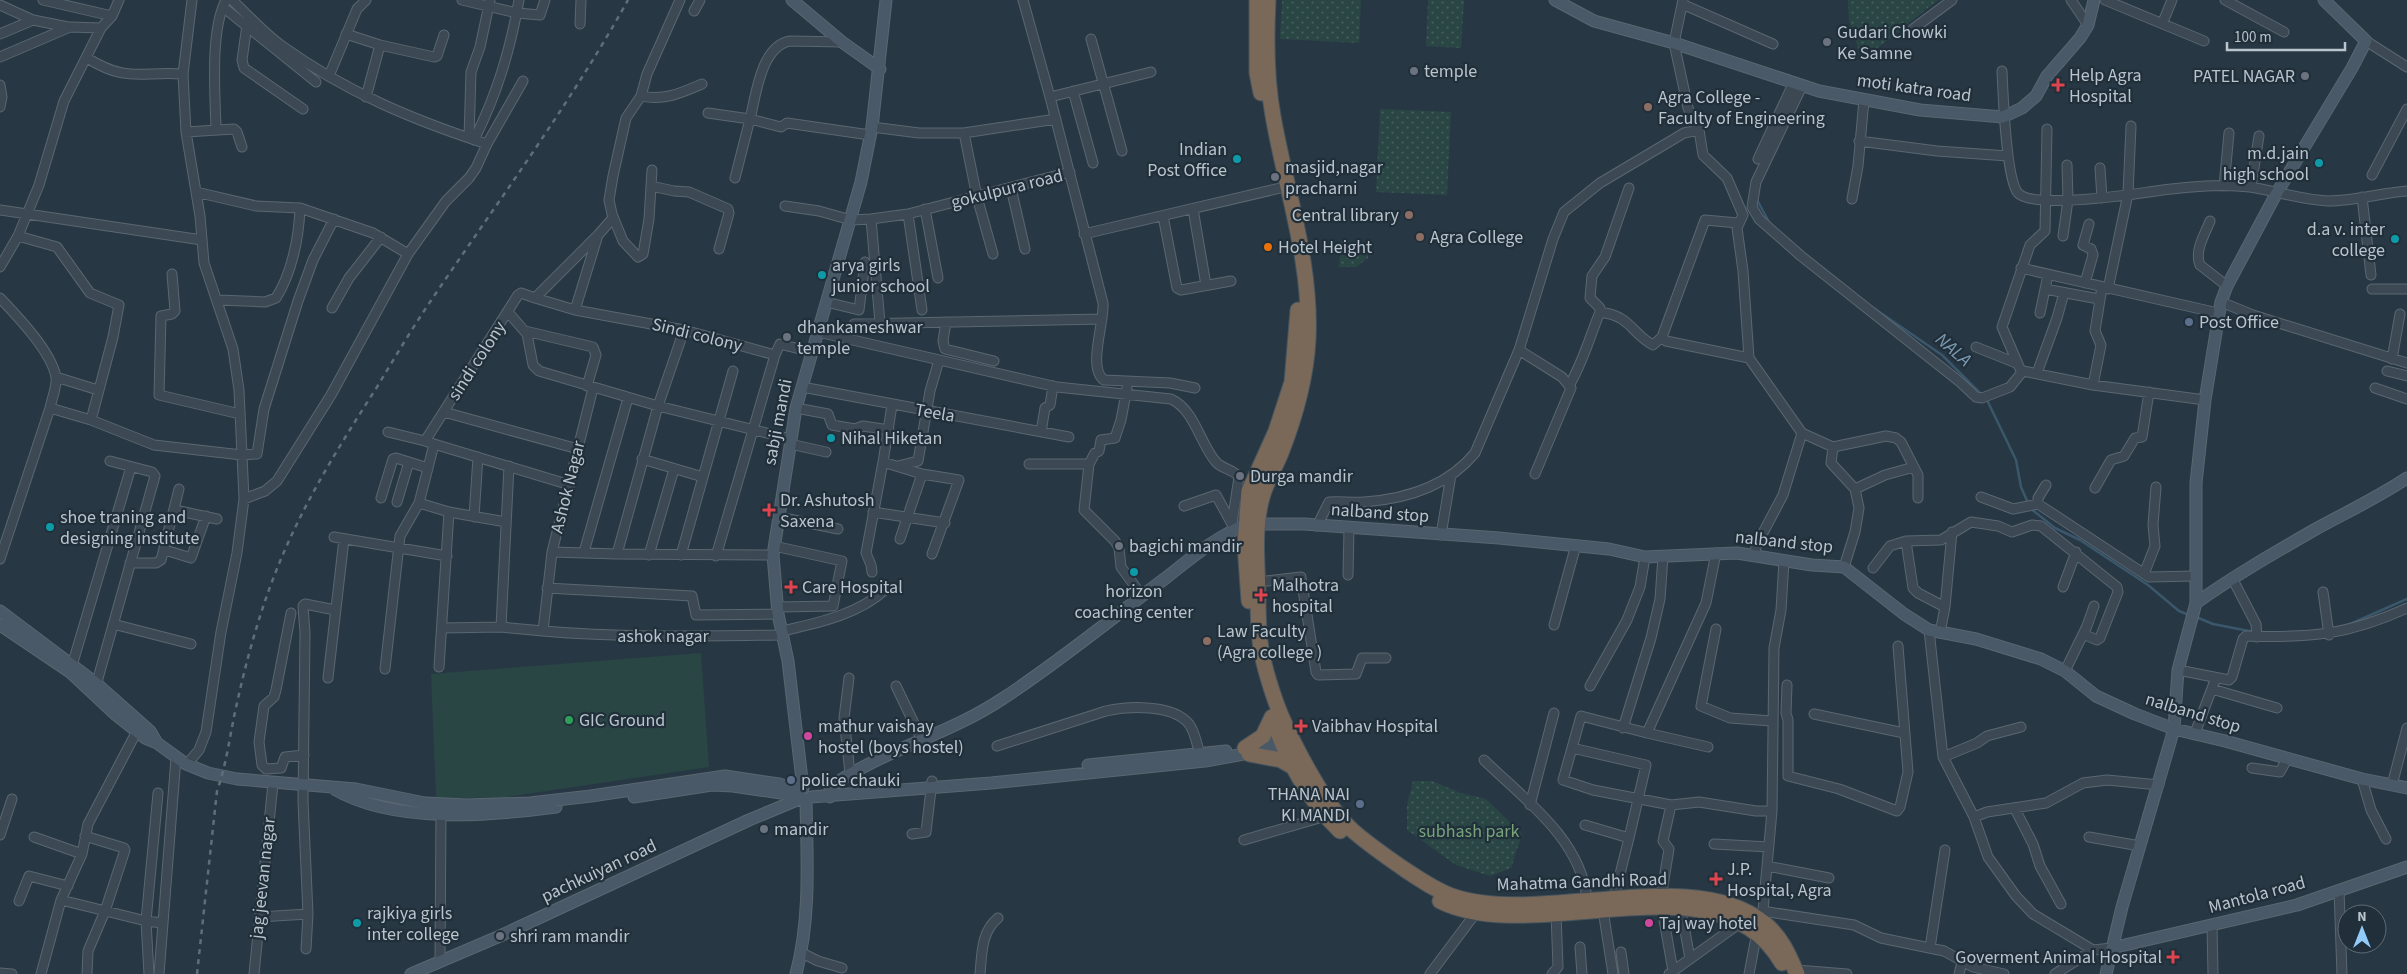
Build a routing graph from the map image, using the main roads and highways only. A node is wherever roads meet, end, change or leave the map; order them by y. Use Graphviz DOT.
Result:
graph roads {
  1 [pos="1257,0"];
  2 [pos="1268,0"];
  3 [pos="1284,187"];
  4 [pos="1242,525"];
  5 [pos="1272,716"];
  6 [pos="1289,742"];
  7 [pos="1295,768"];
  8 [pos="1760,921"];
  9 [pos="1794,973"];
  1 -- 3 [label="highway, Mahatma Gandhi Road"];
  2 -- 3 [label="highway, Mahatma Gandhi Road"];
  3 -- 4 [label="highway, Mahatma Gandhi Road"];
  4 -- 5 [label="highway, Mahatma Gandhi Road"];
  4 -- 6 [label="highway, Mahatma Gandhi Road"];
  5 -- 6 [label="highway, Mahatma Gandhi Road"];
  5 -- 7 [label="highway"];
  6 -- 7 [label="highway, Mahatma Gandhi Road"];
  6 -- 8 [label="highway, Mahatma Gandhi Road"];
  7 -- 8 [label="highway, Mahatma Gandhi Road"];
  8 -- 9 [label="highway, Mahatma Gandhi Road"];
}
